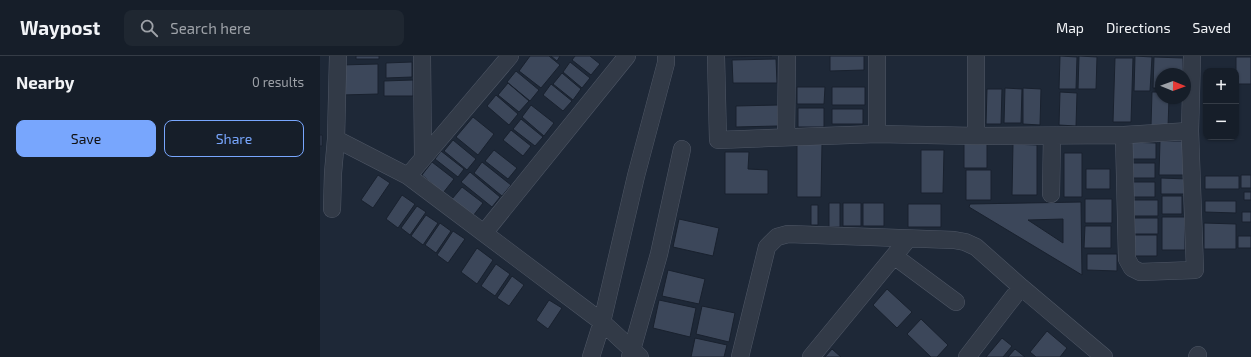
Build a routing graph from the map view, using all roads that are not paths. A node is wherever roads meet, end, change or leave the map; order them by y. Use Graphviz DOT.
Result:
graph roads {
  1 [pos="338,56"];
  2 [pos="422,56"];
  3 [pos="510,56"];
  4 [pos="627,56"];
  5 [pos="666,56"];
  6 [pos="716,56"];
  7 [pos="787,56"];
  8 [pos="878,56"];
  9 [pos="976,56"];
  10 [pos="1192,56"];
  11 [pos="1190,131"];
  12 [pos="877,134"];
  13 [pos="1124,135"];
  14 [pos="976,136"];
  15 [pos="1052,136"];
  16 [pos="786,137"];
  17 [pos="336,139"];
  18 [pos="682,149"];
  19 [pos="423,157"];
  20 [pos="408,176"];
  21 [pos="1051,194"];
  22 [pos="332,209"];
  23 [pos="484,233"];
  24 [pos="908,239"];
  25 [pos="894,256"];
  26 [pos="1021,287"];
  27 [pos="956,302"];
  28 [pos="602,322"];
  29 [pos="634,355"];
  30 [pos="591,357"];
  31 [pos="740,357"];
  32 [pos="810,357"];
  33 [pos="967,357"];
  34 [pos="1104,357"];
  1 -- 17 [label="street"];
  2 -- 19 [label="street"];
  3 -- 19 [label="street"];
  4 -- 23 [label="street"];
  5 -- 28 [label="street"];
  6 -- 16 [label="street"];
  7 -- 16 [label="street"];
  8 -- 12 [label="street"];
  9 -- 14 [label="street"];
  10 -- 11 [label="street"];
  11 -- 13 [label="street"];
  11 -- 13 [label="street"];
  12 -- 14 [label="street"];
  12 -- 16 [label="street"];
  13 -- 15 [label="street"];
  14 -- 15 [label="street"];
  15 -- 21 [label="street"];
  17 -- 20 [label="street"];
  17 -- 22 [label="street"];
  18 -- 29 [label="street"];
  19 -- 20 [label="street"];
  20 -- 23 [label="street"];
  23 -- 28 [label="street"];
  24 -- 25 [label="street"];
  24 -- 26 [label="street"];
  24 -- 31 [label="street"];
  25 -- 27 [label="street"];
  25 -- 32 [label="street"];
  26 -- 33 [label="street"];
  26 -- 34 [label="street"];
  28 -- 29 [label="street"];
  28 -- 30 [label="street"];
}
